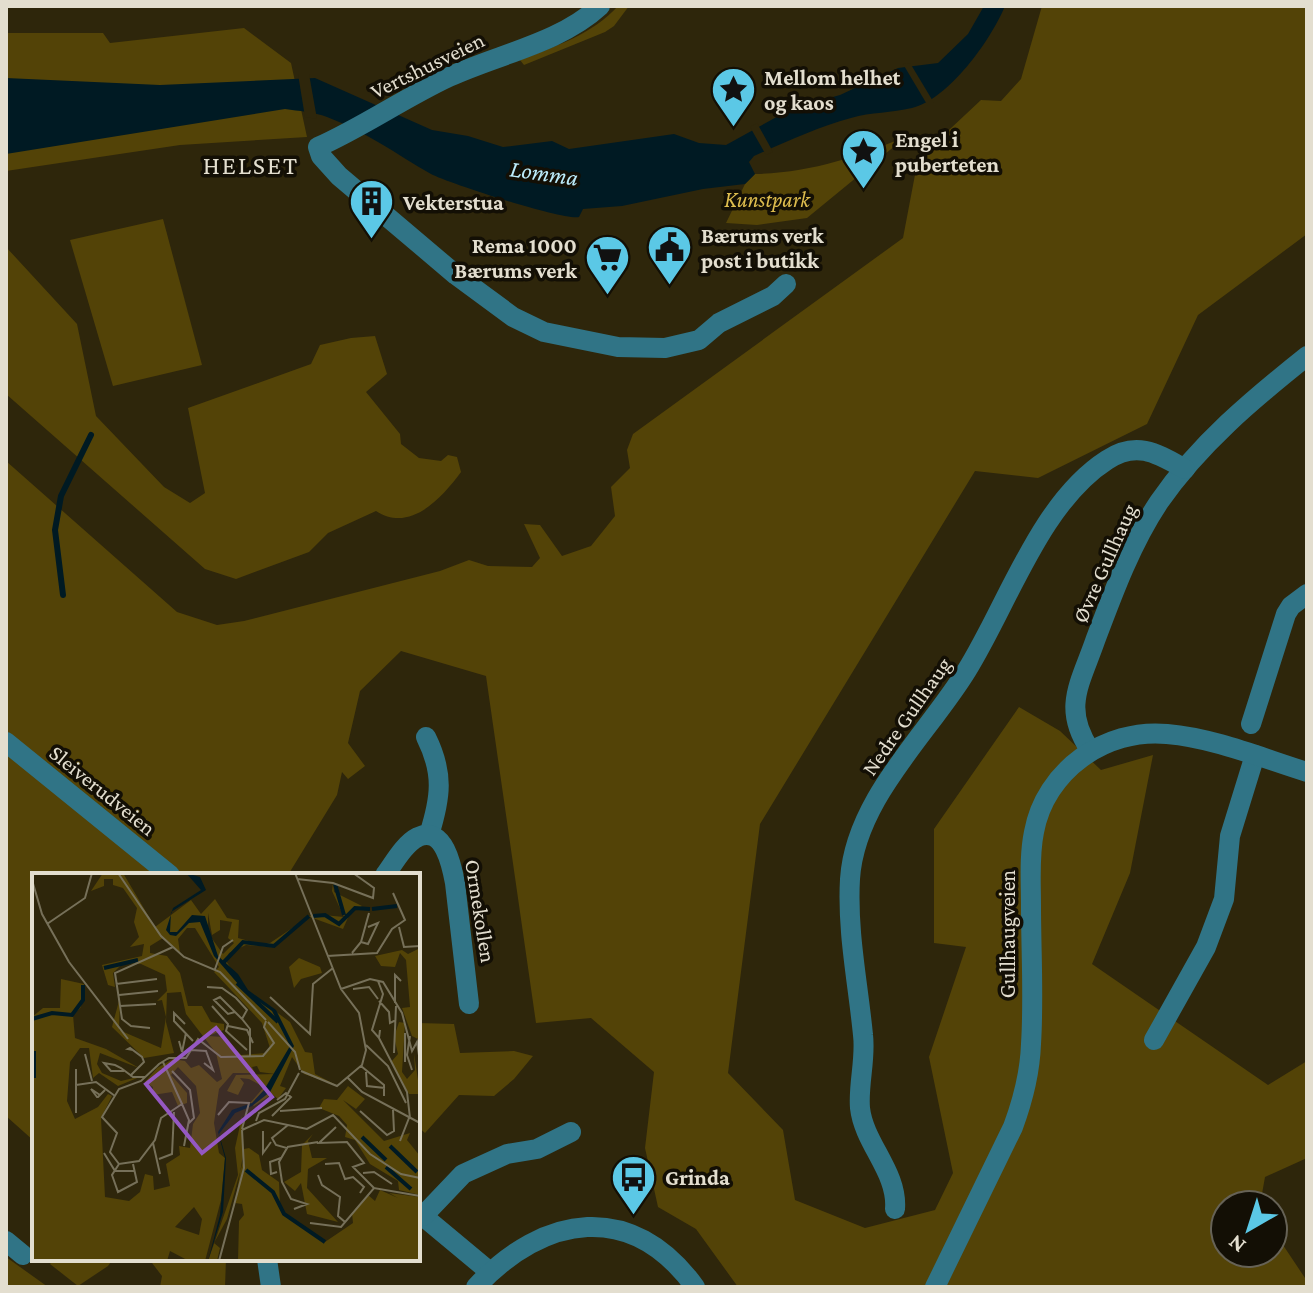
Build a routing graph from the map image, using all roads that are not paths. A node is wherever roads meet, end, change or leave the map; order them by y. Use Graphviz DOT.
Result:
graph roads {
  1 [pos="600,6"];
  2 [pos="786,284"];
  3 [pos="1307,356"];
  4 [pos="1185,469"];
  5 [pos="1307,594"];
  6 [pos="1251,724"];
  7 [pos="426,737"];
  8 [pos="11,746"];
  9 [pos="1090,750"];
  10 [pos="1255,755"];
  11 [pos="1307,772"];
  12 [pos="429,835"];
  13 [pos="168,873"];
  14 [pos="387,873"];
  15 [pos="469,1004"];
  16 [pos="1154,1040"];
  17 [pos="571,1132"];
  18 [pos="895,1209"];
  19 [pos="421,1214"];
  20 [pos="6,1241"];
  21 [pos="23,1255"];
  22 [pos="267,1261"];
  23 [pos="483,1279"];
  24 [pos="271,1287"];
  25 [pos="695,1287"];
  26 [pos="935,1287"];
  1 -- 2 [label="street, Vertshusveien"];
  3 -- 4 [label="street, Øvre Gullhaug"];
  4 -- 9 [label="street, Øvre Gullhaug"];
  4 -- 18 [label="street, Nedre Gullhaug"];
  5 -- 6 [label="street"];
  7 -- 12 [label="street"];
  8 -- 13 [label="street, Sleiverudveien"];
  9 -- 10 [label="street, Gullhaugveien"];
  9 -- 26 [label="street, Gullhaugveien"];
  10 -- 11 [label="street, Gullhaugveien"];
  10 -- 16 [label="street"];
  12 -- 14 [label="street"];
  12 -- 15 [label="street, Ormekollen"];
  17 -- 19 [label="street"];
  19 -- 23 [label="street"];
  20 -- 21 [label="street"];
  22 -- 24 [label="street"];
  23 -- 25 [label="street"];
}
